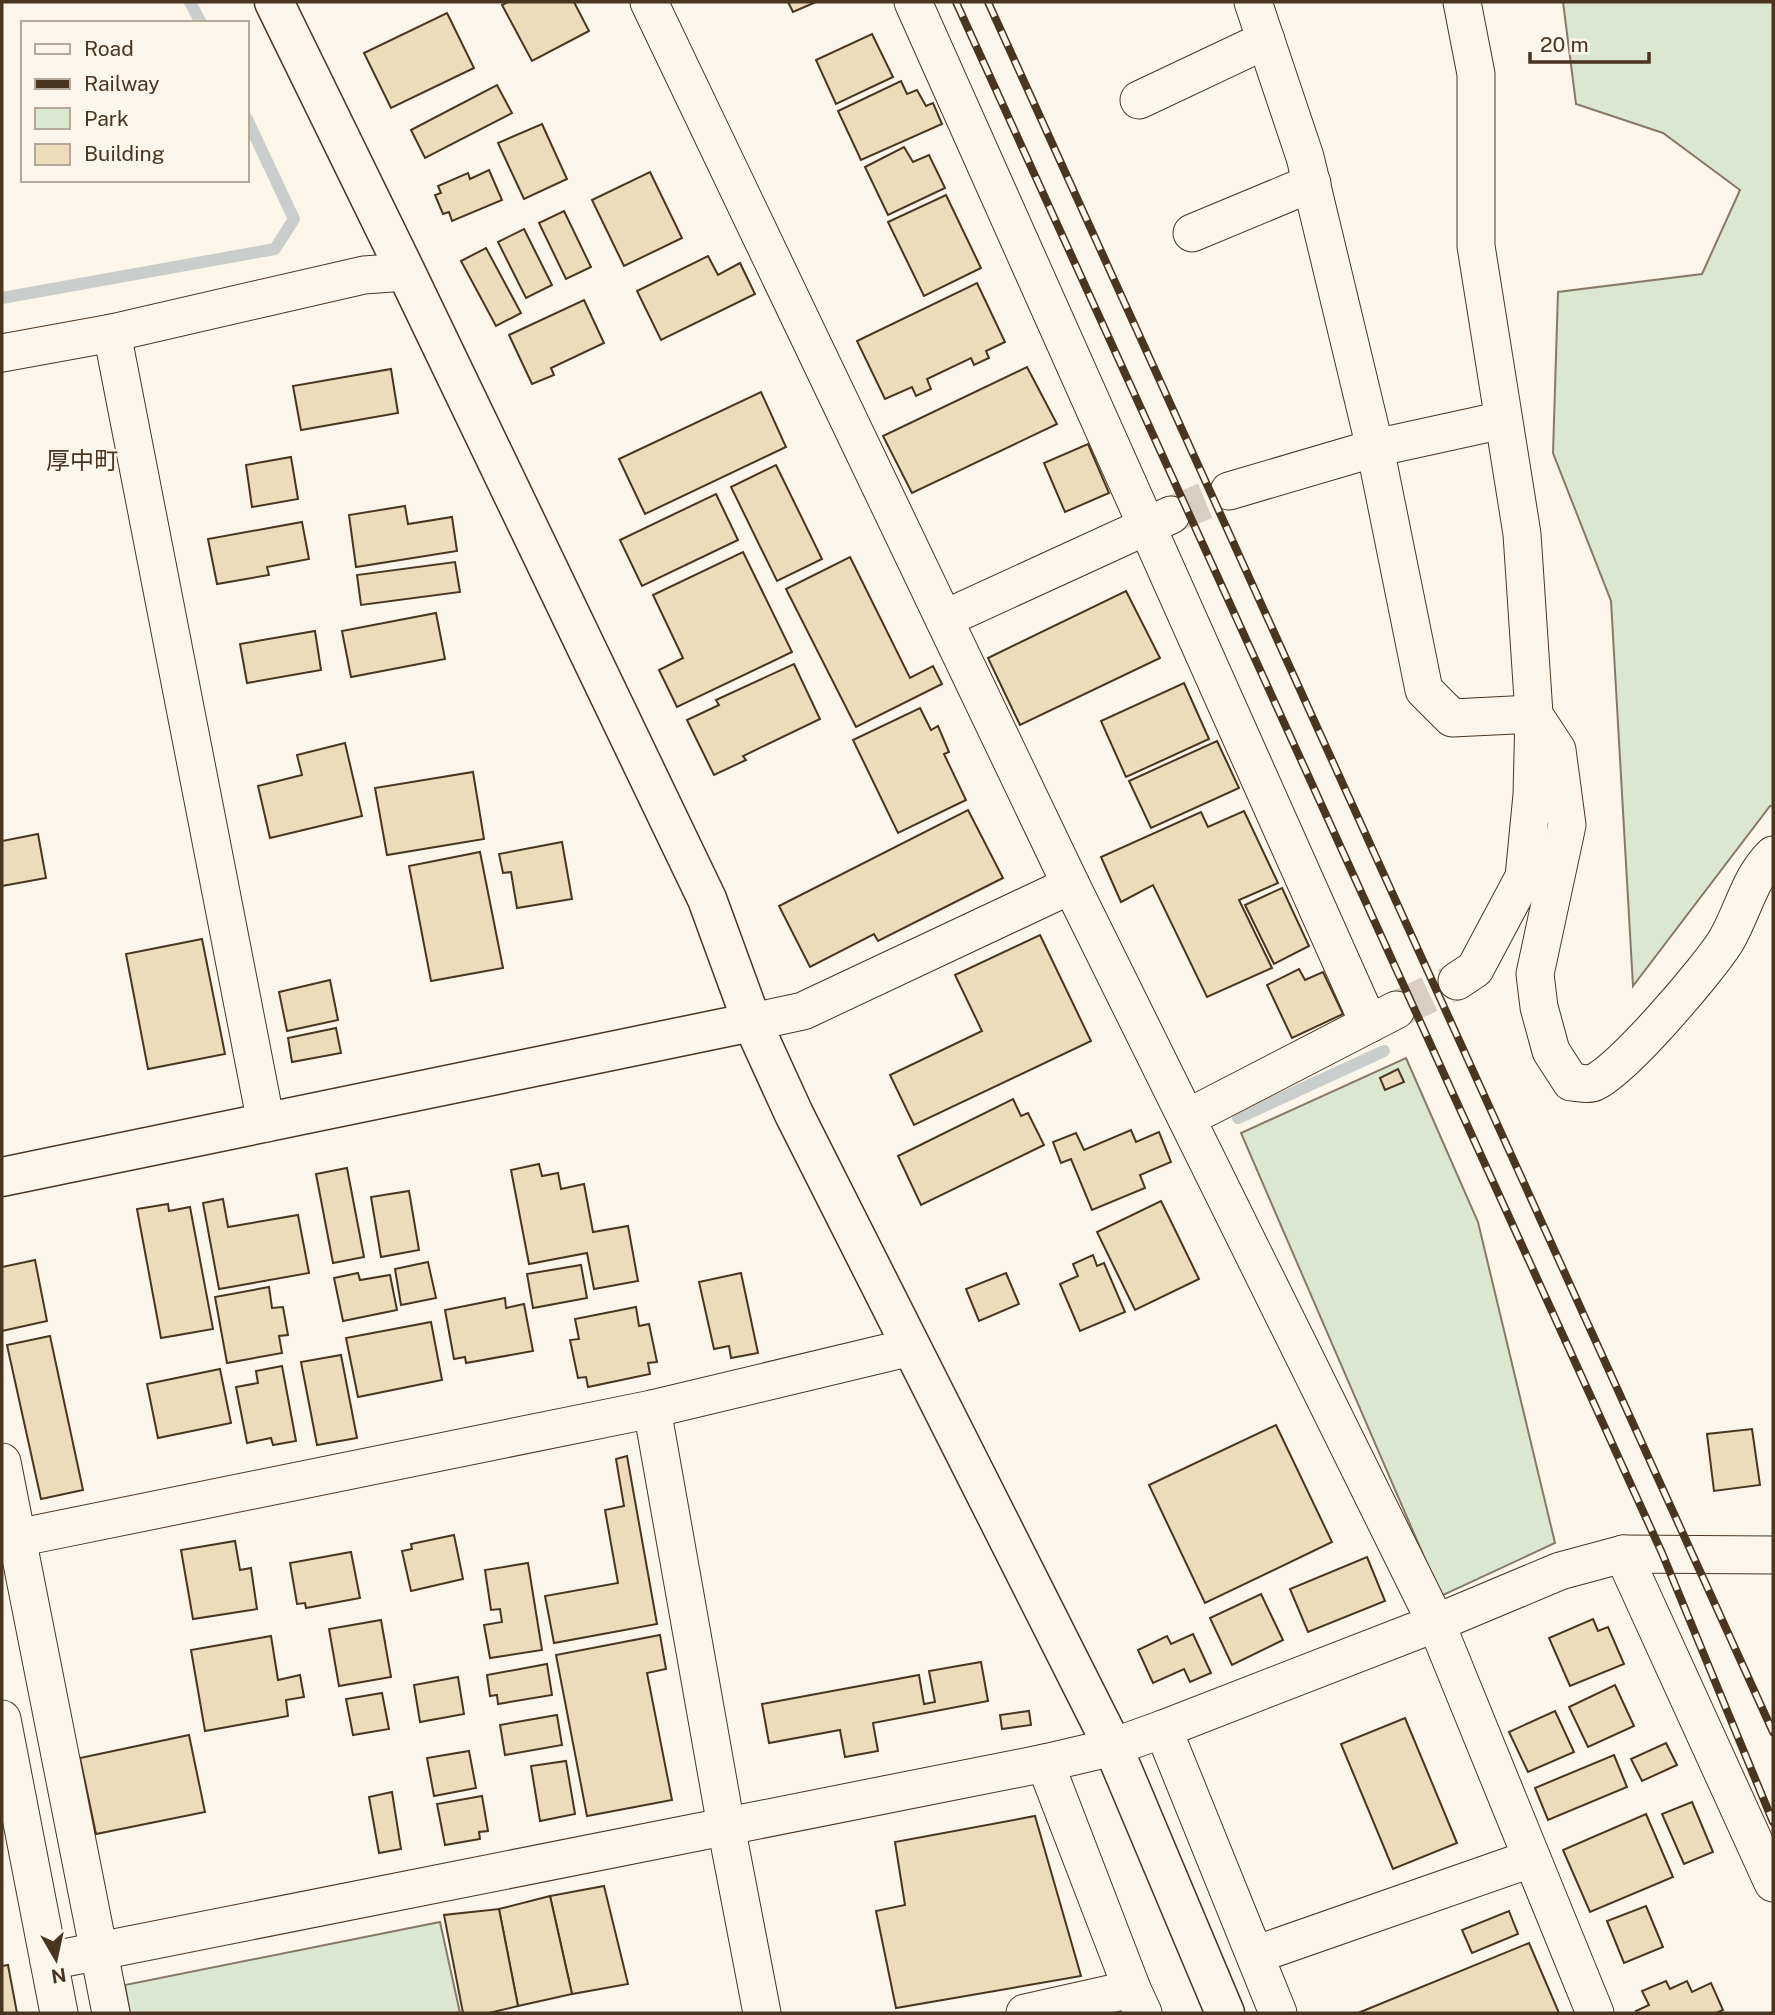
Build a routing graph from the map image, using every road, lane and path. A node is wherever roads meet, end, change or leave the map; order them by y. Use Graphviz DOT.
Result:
graph roads {
  1 [pos="274,2"];
  2 [pos="649,2"];
  3 [pos="913,2"];
  4 [pos="1253,2"];
  5 [pos="1462,2"];
  6 [pos="1266,40"];
  7 [pos="1139,100"];
  8 [pos="1312,183"];
  9 [pos="1192,233"];
  10 [pos="406,272"];
  11 [pos="112,333"];
  12 [pos="2,353"];
  13 [pos="1503,420"];
  14 [pos="1375,448"];
  15 [pos="1229,491"];
  16 [pos="1158,521"];
  17 [pos="944,619"];
  18 [pos="1534,714"];
  19 [pos="1773,855"];
  20 [pos="1071,885"];
  21 [pos="1457,981"];
  22 [pos="752,1022"];
  23 [pos="1187,1118"];
  24 [pos="266,1123"];
  25 [pos="2,1177"];
  26 [pos="911,1347"];
  27 [pos="652,1409"];
  28 [pos="2,1462"];
  29 [pos="9,1539"];
  30 [pos="1623,1554"];
  31 [pos="1773,1555"];
  32 [pos="1436,1623"];
  33 [pos="2,1719"];
  34 [pos="1163,1729"];
  35 [pos="1113,1747"];
  36 [pos="1045,1763"];
  37 [pos="726,1826"];
  38 [pos="1530,1859"];
  39 [pos="1773,1883"];
  40 [pos="99,1951"];
  41 [pos="1255,1955"];
  42 [pos="49,1961"];
  43 [pos="1137,2001"];
  44 [pos="59,2013"];
  45 [pos="111,2013"];
  46 [pos="762,2013"];
  47 [pos="1025,2013"];
  48 [pos="1225,2013"];
  49 [pos="1279,2013"];
  50 [pos="1595,2013"];
  1 -- 10 [label="street"];
  2 -- 17 [label="street"];
  3 -- 16 [label="street"];
  4 -- 6 [label="street"];
  5 -- 13 [label="street"];
  6 -- 7 [label="street"];
  6 -- 8 [label="street"];
  8 -- 9 [label="street"];
  8 -- 14 [label="street"];
  10 -- 11 [label="street"];
  10 -- 22 [label="street"];
  11 -- 12 [label="street"];
  11 -- 24 [label="street"];
  13 -- 14 [label="street"];
  13 -- 18 [label="street"];
  14 -- 15 [label="street"];
  14 -- 18 [label="street"];
  16 -- 17 [label="street"];
  16 -- 23 [label="street"];
  17 -- 20 [label="street"];
  18 -- 19 [label="street"];
  18 -- 21 [label="street"];
  20 -- 22 [label="street"];
  20 -- 23 [label="street"];
  22 -- 24 [label="street"];
  22 -- 26 [label="street"];
  23 -- 32 [label="street"];
  24 -- 25 [label="street"];
  26 -- 27 [label="street"];
  26 -- 35 [label="street"];
  27 -- 29 [label="street"];
  27 -- 37 [label="street"];
  28 -- 29 [label="street"];
  29 -- 40 [label="street"];
  30 -- 31 [label="street"];
  30 -- 32 [label="street"];
  30 -- 39 [label="street"];
  32 -- 34 [label="street"];
  32 -- 38 [label="street"];
  33 -- 42 [label="street"];
  34 -- 35 [label="street"];
  34 -- 41 [label="street"];
  35 -- 36 [label="street"];
  35 -- 48 [label="street"];
  36 -- 37 [label="street"];
  36 -- 43 [label="street"];
  37 -- 40 [label="street"];
  37 -- 46 [label="street"];
  38 -- 41 [label="street"];
  38 -- 50 [label="street"];
  40 -- 42 [label="street"];
  40 -- 45 [label="street"];
  41 -- 49 [label="street"];
  42 -- 44 [label="street"];
  43 -- 47 [label="street"];
}
